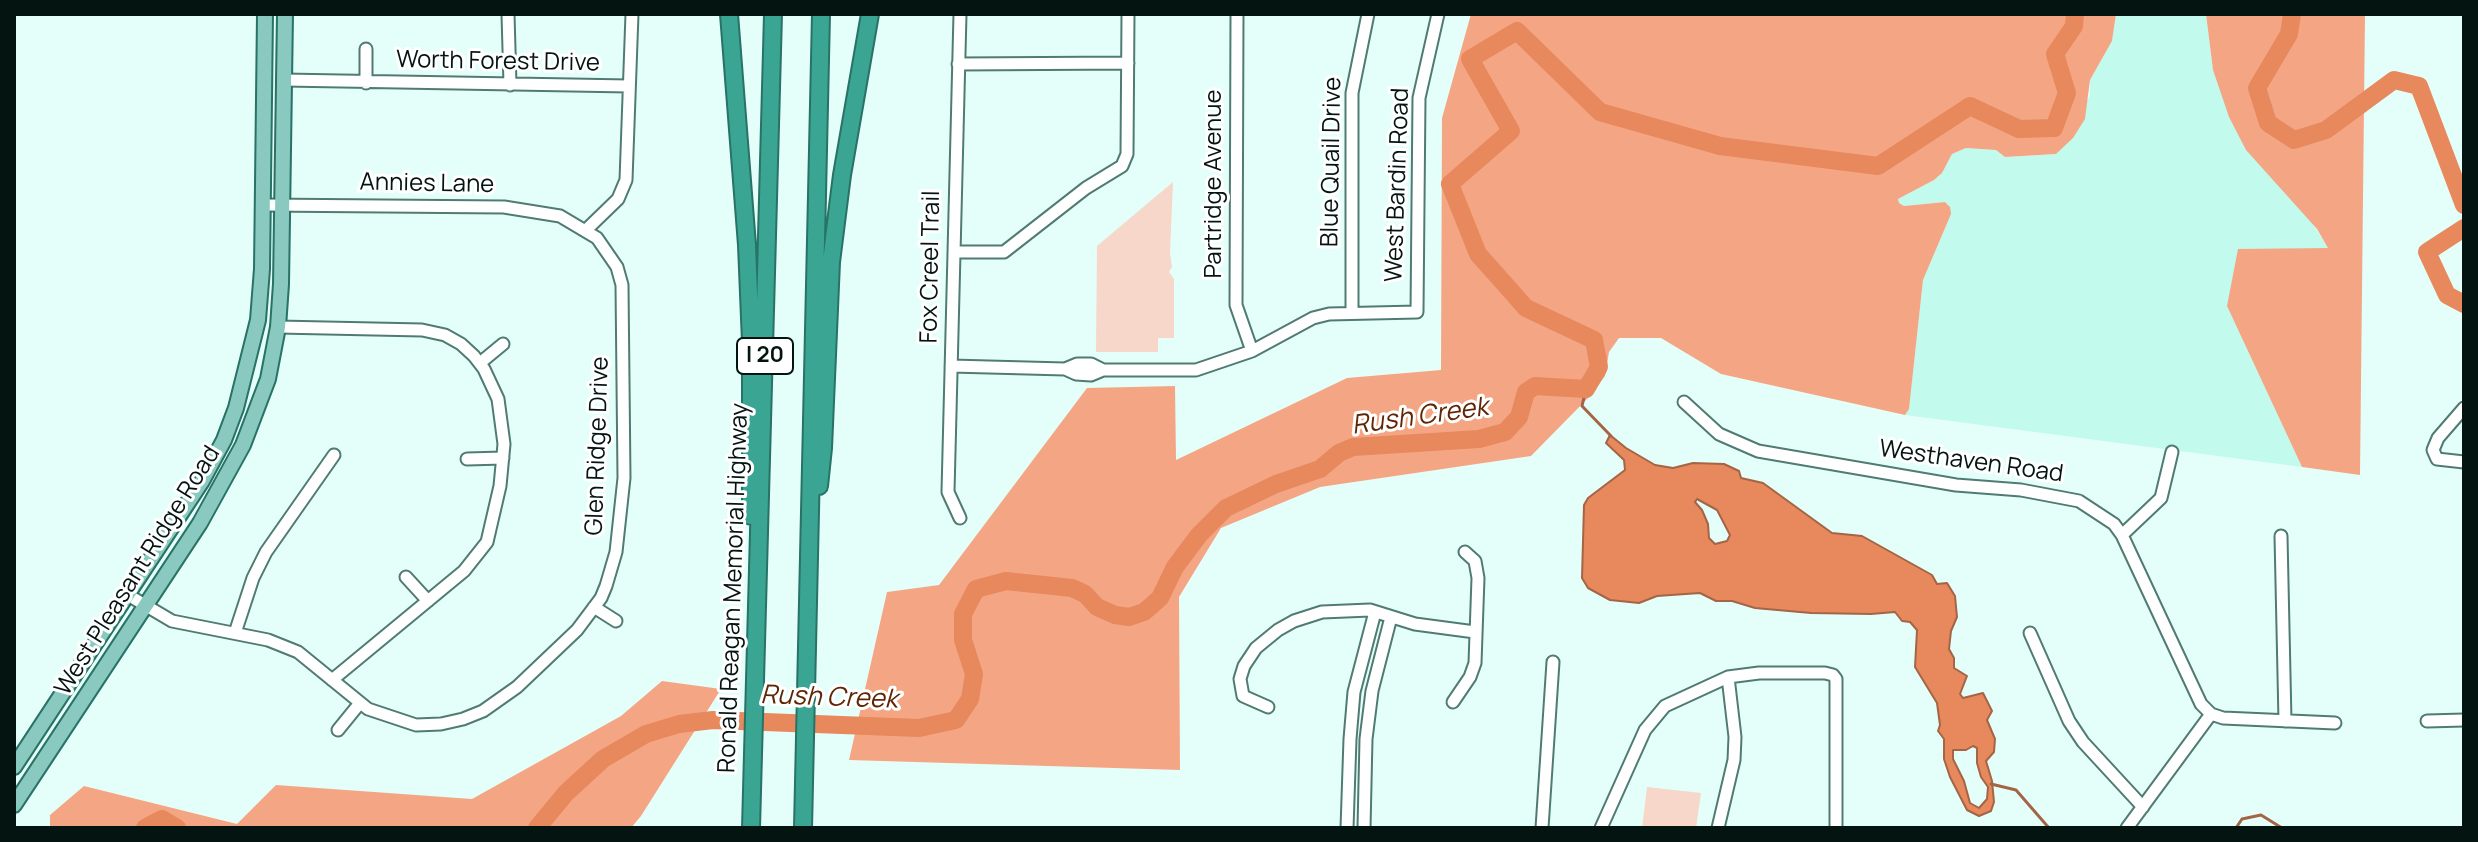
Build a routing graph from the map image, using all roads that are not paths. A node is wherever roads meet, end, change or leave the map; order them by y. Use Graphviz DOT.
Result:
graph roads {
  1 [pos="265,14"];
  2 [pos="285,14"];
  3 [pos="508,14"];
  4 [pos="632,14"];
  5 [pos="729,14"];
  6 [pos="773,14"];
  7 [pos="821,14"];
  8 [pos="870,14"];
  9 [pos="960,14"];
  10 [pos="1128,14"];
  11 [pos="1237,14"];
  12 [pos="1368,14"];
  13 [pos="1438,14"];
  14 [pos="366,49"];
  15 [pos="1128,63"];
  16 [pos="958,64"];
  17 [pos="284,80"];
  18 [pos="366,83"];
  19 [pos="510,85"];
  20 [pos="629,86"];
  21 [pos="282,204"];
  22 [pos="263,205"];
  23 [pos="586,230"];
  24 [pos="954,252"];
  25 [pos="1352,312"];
  26 [pos="278,327"];
  27 [pos="503,344"];
  28 [pos="1252,351"];
  29 [pos="480,363"];
  30 [pos="951,366"];
  31 [pos="1684,402"];
  32 [pos="2464,408"];
  33 [pos="2172,452"];
  34 [pos="334,455"];
  35 [pos="503,458"];
  36 [pos="467,459"];
  37 [pos="2464,462"];
  38 [pos="960,518"];
  39 [pos="2122,535"];
  40 [pos="2281,536"];
  41 [pos="1465,552"];
  42 [pos="406,577"];
  43 [pos="809,583"];
  44 [pos="128,595"];
  45 [pos="428,601"];
  46 [pos="146,606"];
  47 [pos="594,607"];
  48 [pos="1375,612"];
  49 [pos="1391,617"];
  50 [pos="616,621"];
  51 [pos="757,629"];
  52 [pos="1475,632"];
  53 [pos="235,633"];
  54 [pos="2030,633"];
  55 [pos="1553,662"];
  56 [pos="1728,677"];
  57 [pos="332,680"];
  58 [pos="1453,702"];
  59 [pos="360,703"];
  60 [pos="1268,707"];
  61 [pos="2211,714"];
  62 [pos="2464,720"];
  63 [pos="2285,721"];
  64 [pos="2427,721"];
  65 [pos="2335,723"];
  66 [pos="338,730"];
  67 [pos="14,767"];
  68 [pos="14,805"];
  69 [pos="2143,807"];
  70 [pos="751,828"];
  71 [pos="803,828"];
  72 [pos="1347,828"];
  73 [pos="1364,828"];
  74 [pos="1542,828"];
  75 [pos="1601,828"];
  76 [pos="1718,828"];
  77 [pos="1836,828"];
  78 [pos="2127,828"];
  1 -- 22 [label="main road, West Pleasant Ridge Road"];
  2 -- 17 [label="main road, West Pleasant Ridge Road"];
  3 -- 19 [label="street"];
  4 -- 20 [label="street"];
  5 -- 51 [label="highway"];
  6 -- 51 [label="highway, Ronald Reagan Memorial Highway / I 20"];
  7 -- 43 [label="highway, I 20"];
  8 -- 43 [label="highway"];
  9 -- 16 [label="street, Fox Creel Trail"];
  10 -- 15 [label="street"];
  11 -- 28 [label="street, Partridge Avenue"];
  12 -- 25 [label="street, Blue Quail Drive"];
  13 -- 25 [label="street, West Bardin Road"];
  14 -- 18 [label="street, Worth Forest Drive"];
  15 -- 16 [label="street"];
  15 -- 24 [label="street"];
  16 -- 24 [label="street, Fox Creel Trail"];
  17 -- 18 [label="street, Worth Forest Drive"];
  17 -- 21 [label="main road, West Pleasant Ridge Road"];
  18 -- 19 [label="street, Worth Forest Drive"];
  19 -- 20 [label="street, Worth Forest Drive"];
  20 -- 23 [label="street"];
  21 -- 22 [label="street, Annies Lane"];
  21 -- 23 [label="street, Annies Lane"];
  21 -- 26 [label="main road, West Pleasant Ridge Road"];
  22 -- 44 [label="main road, West Pleasant Ridge Road"];
  23 -- 47 [label="street, Glen Ridge Drive"];
  24 -- 30 [label="street, Fox Creel Trail"];
  25 -- 28 [label="street"];
  26 -- 29 [label="street"];
  26 -- 46 [label="main road, West Pleasant Ridge Road"];
  27 -- 29 [label="street"];
  28 -- 30 [label="street"];
  29 -- 35 [label="street"];
  30 -- 38 [label="street, Fox Creel Trail"];
  31 -- 39 [label="street, Westhaven Road"];
  32 -- 37 [label="street"];
  33 -- 39 [label="street"];
  34 -- 53 [label="street"];
  35 -- 36 [label="street"];
  35 -- 45 [label="street"];
  39 -- 61 [label="street, Westhaven Road"];
  40 -- 63 [label="street"];
  41 -- 52 [label="street"];
  42 -- 45 [label="street"];
  43 -- 71 [label="highway, I 20"];
  44 -- 46 [label="street, Glen Ridge Drive"];
  44 -- 67 [label="main road, West Pleasant Ridge Road"];
  45 -- 57 [label="street"];
  46 -- 53 [label="street, Glen Ridge Drive"];
  46 -- 68 [label="main road, West Pleasant Ridge Road"];
  47 -- 50 [label="street"];
  47 -- 59 [label="street, Glen Ridge Drive"];
  48 -- 49 [label="street"];
  48 -- 60 [label="street"];
  48 -- 72 [label="street"];
  49 -- 52 [label="street"];
  49 -- 73 [label="street"];
  51 -- 70 [label="highway, Ronald Reagan Memorial Highway / I 20"];
  52 -- 58 [label="street"];
  53 -- 57 [label="street, Glen Ridge Drive"];
  54 -- 69 [label="street"];
  55 -- 74 [label="street"];
  56 -- 75 [label="street"];
  56 -- 76 [label="street"];
  56 -- 77 [label="street"];
  57 -- 59 [label="street, Glen Ridge Drive"];
  59 -- 66 [label="street"];
  61 -- 63 [label="street"];
  61 -- 69 [label="street"];
  62 -- 64 [label="street"];
  63 -- 65 [label="street"];
  69 -- 78 [label="street"];
}
